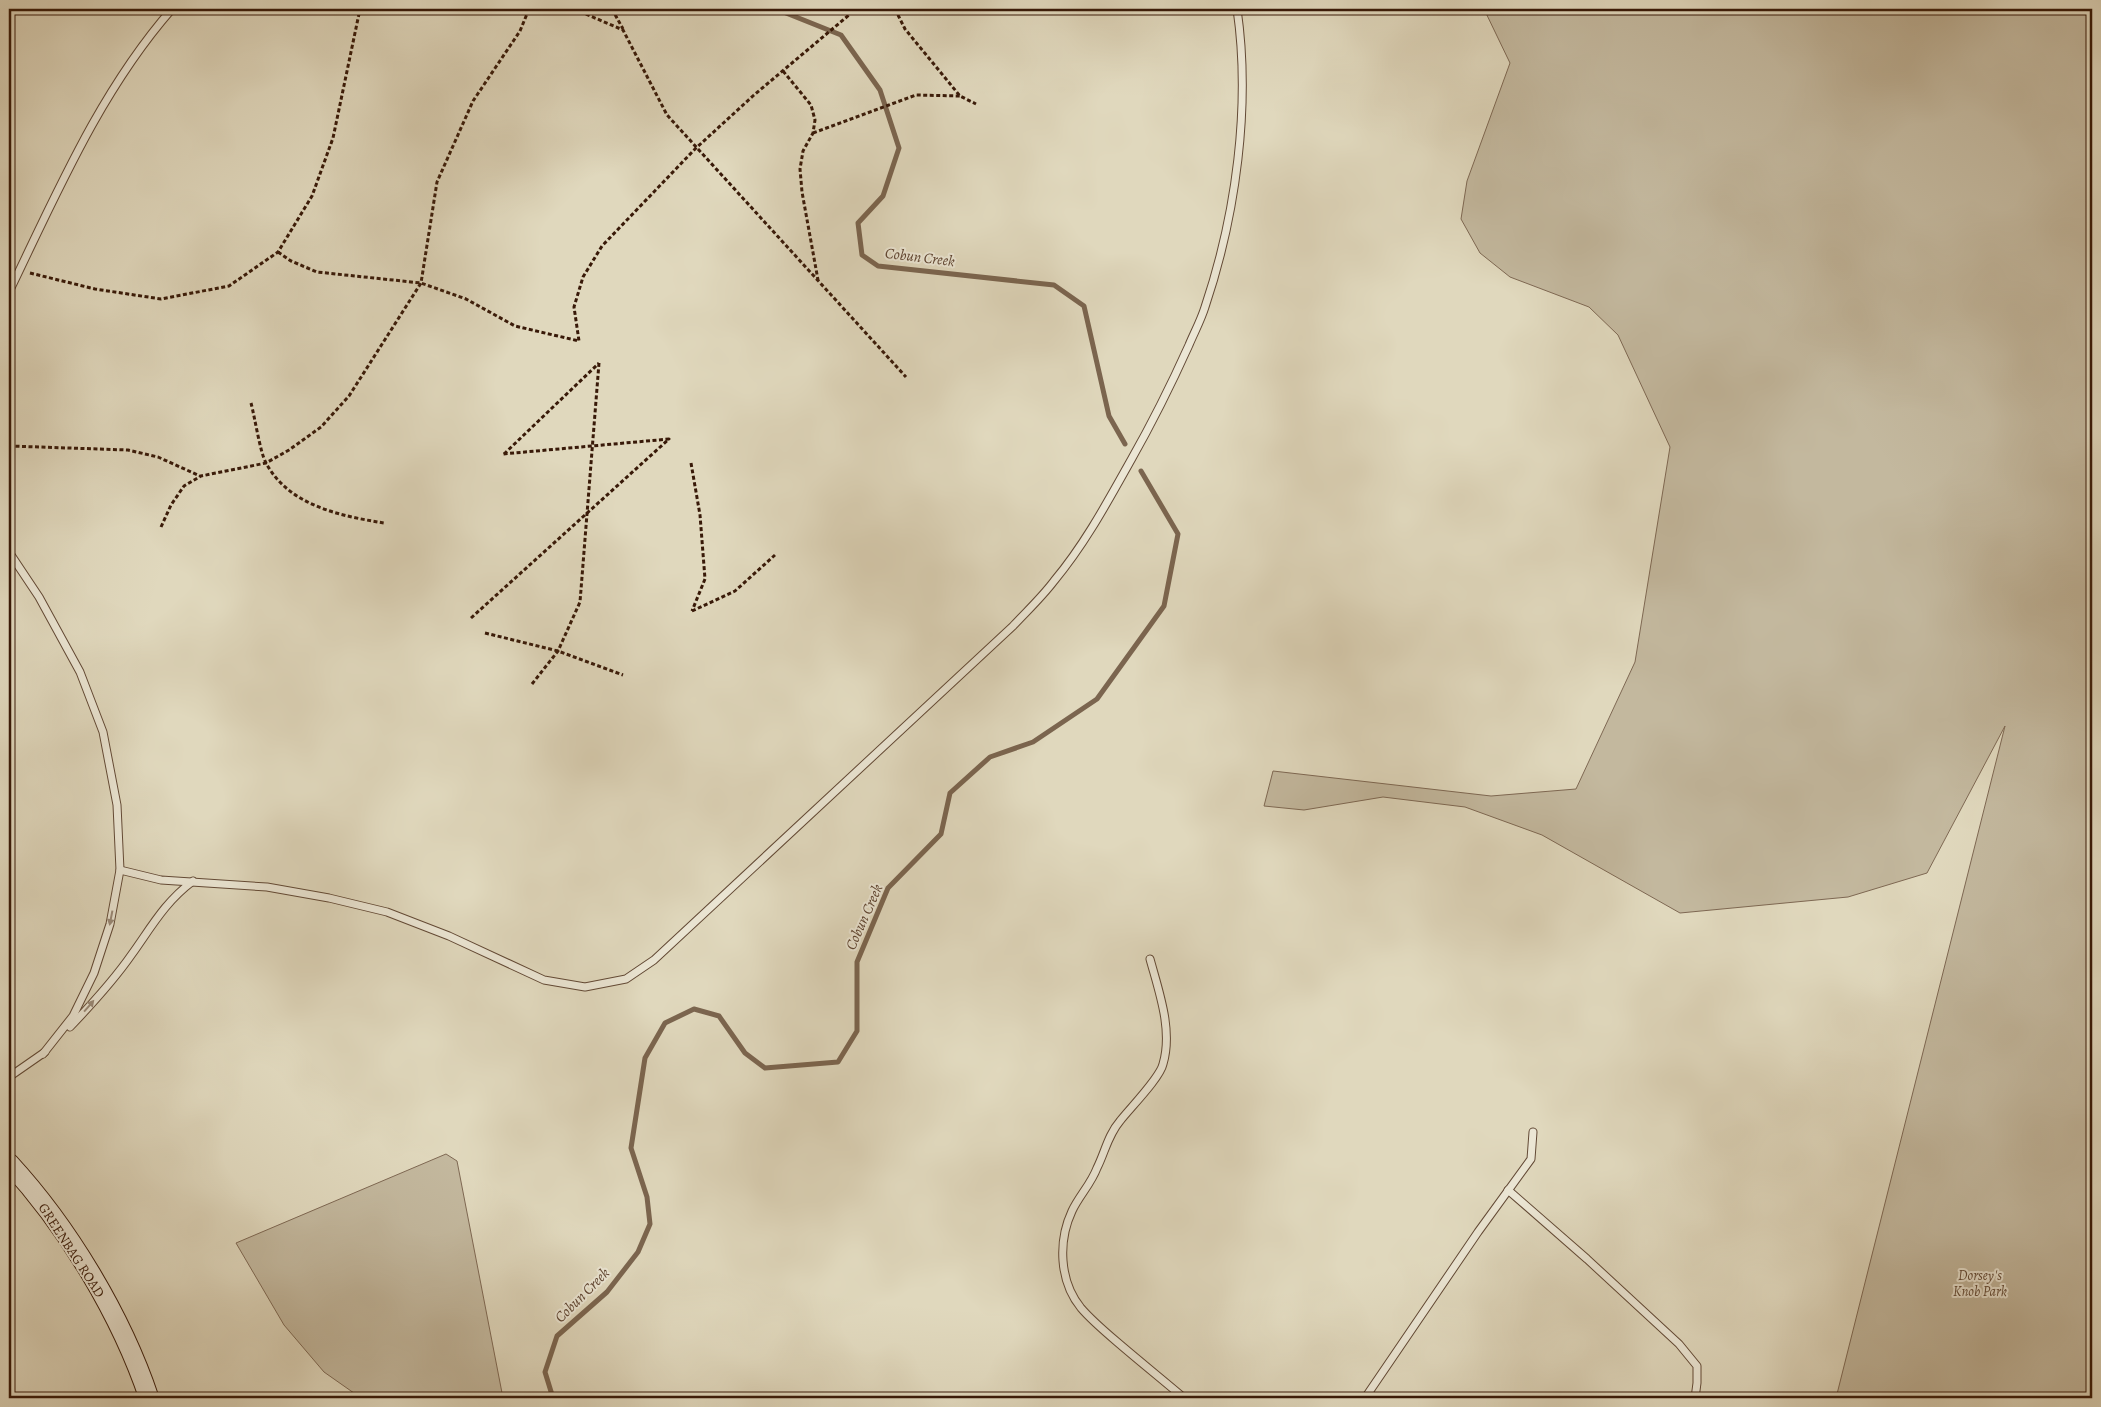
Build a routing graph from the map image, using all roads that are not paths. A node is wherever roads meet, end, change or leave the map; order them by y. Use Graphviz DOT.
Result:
graph roads {
  1 [pos="172,9"];
  2 [pos="1237,9"];
  3 [pos="9,292"];
  4 [pos="9,552"];
  5 [pos="120,870"];
  6 [pos="194,881"];
  7 [pos="1150,959"];
  8 [pos="43,1054"];
  9 [pos="9,1077"];
  10 [pos="1533,1132"];
  11 [pos="9,1163"];
  12 [pos="1508,1190"];
  13 [pos="149,1398"];
  14 [pos="1184,1398"];
  15 [pos="1365,1398"];
  16 [pos="1694,1398"];
  1 -- 3 [label="lane"];
  2 -- 6 [label="lane"];
  4 -- 5 [label="lane"];
  5 -- 6 [label="lane"];
  5 -- 8 [label="lane, one-way"];
  8 -- 6 [label="lane, one-way"];
  7 -- 14 [label="lane"];
  8 -- 9 [label="lane"];
  10 -- 12 [label="lane"];
  11 -- 13 [label="main road, GREENBAG ROAD"];
  12 -- 15 [label="lane"];
  12 -- 16 [label="lane"];
}
